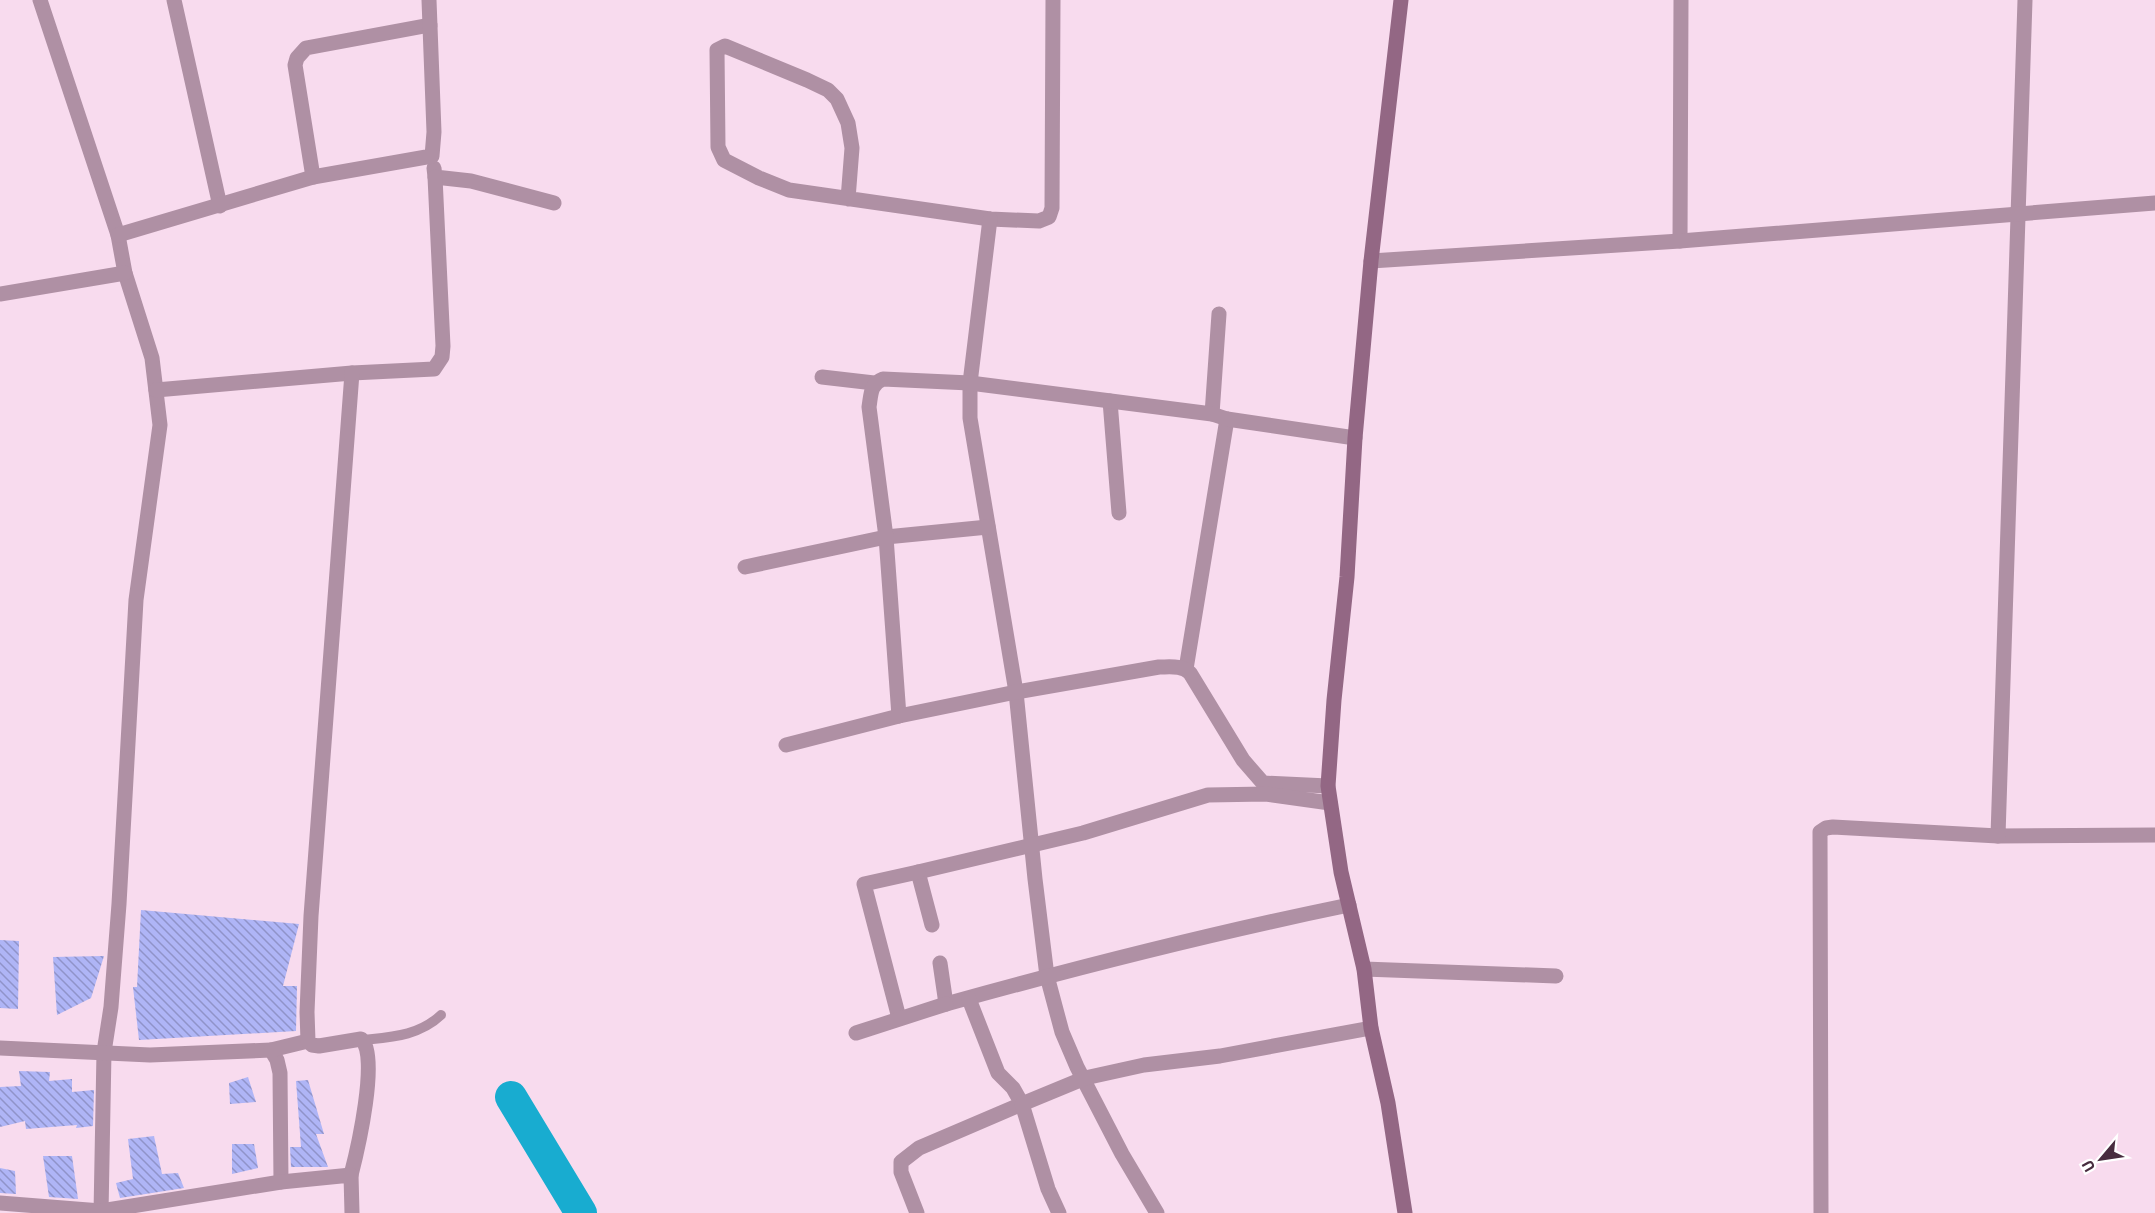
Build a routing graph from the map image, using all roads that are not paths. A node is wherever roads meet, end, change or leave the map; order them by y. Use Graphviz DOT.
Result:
graph roads {
  1 [pos="40,0"];
  2 [pos="174,0"];
  3 [pos="429,0"];
  4 [pos="1053,0"];
  5 [pos="1401,0"];
  6 [pos="1682,0"];
  7 [pos="2025,0"];
  8 [pos="430,25"];
  9 [pos="432,156"];
  10 [pos="313,177"];
  11 [pos="435,177"];
  12 [pos="848,200"];
  13 [pos="554,203"];
  14 [pos="2155,203"];
  15 [pos="220,206"];
  16 [pos="2019,214"];
  17 [pos="990,219"];
  18 [pos="118,235"];
  19 [pos="1680,241"];
  20 [pos="1371,261"];
  21 [pos="126,273"];
  22 [pos="0,294"];
  23 [pos="1219,314"];
  24 [pos="352,373"];
  25 [pos="822,377"];
  26 [pos="969,382"];
  27 [pos="874,383"];
  28 [pos="156,390"];
  29 [pos="1110,401"];
  30 [pos="1219,416"];
  31 [pos="1355,438"];
  32 [pos="1119,513"];
  33 [pos="988,527"];
  34 [pos="886,537"];
  35 [pos="744,567"];
  36 [pos="1185,669"];
  37 [pos="1016,692"];
  38 [pos="899,716"];
  39 [pos="786,745"];
  40 [pos="1328,786"];
  41 [pos="1330,802"];
  42 [pos="2155,835"];
  43 [pos="1998,836"];
  44 [pos="1032,847"];
  45 [pos="918,872"];
  46 [pos="1349,905"];
  47 [pos="932,924"];
  48 [pos="940,963"];
  49 [pos="1364,969"];
  50 [pos="1047,976"];
  51 [pos="1556,976"];
  52 [pos="969,999"];
  53 [pos="946,1004"];
  54 [pos="441,1015"];
  55 [pos="900,1018"];
  56 [pos="1371,1028"];
  57 [pos="856,1033"];
  58 [pos="363,1040"];
  59 [pos="309,1041"];
  60 [pos="0,1048"];
  61 [pos="271,1050"];
  62 [pos="104,1052"];
  63 [pos="1085,1078"];
  64 [pos="1022,1104"];
  65 [pos="351,1175"];
  66 [pos="281,1182"];
  67 [pos="0,1203"];
  68 [pos="101,1212"];
  69 [pos="352,1213"];
  70 [pos="917,1213"];
  71 [pos="1059,1213"];
  72 [pos="1156,1213"];
  73 [pos="1405,1213"];
  74 [pos="1821,1213"];
  1 -- 18 [label="street"];
  2 -- 15 [label="street"];
  3 -- 8 [label="street"];
  4 -- 17 [label="street"];
  5 -- 20 [label="street"];
  6 -- 19 [label="street"];
  7 -- 16 [label="street"];
  8 -- 9 [label="street"];
  8 -- 10 [label="street"];
  9 -- 10 [label="street"];
  9 -- 11 [label="street"];
  10 -- 15 [label="street"];
  11 -- 13 [label="street"];
  11 -- 24 [label="street"];
  12 -- 12 [label="street"];
  12 -- 17 [label="street"];
  14 -- 16 [label="street"];
  15 -- 18 [label="street"];
  16 -- 19 [label="street"];
  16 -- 43 [label="street"];
  17 -- 26 [label="street"];
  18 -- 21 [label="street"];
  19 -- 20 [label="street"];
  20 -- 31 [label="street"];
  21 -- 22 [label="street"];
  21 -- 28 [label="street"];
  23 -- 30 [label="street"];
  24 -- 28 [label="street"];
  24 -- 59 [label="street"];
  25 -- 27 [label="street"];
  26 -- 27 [label="street"];
  26 -- 29 [label="street"];
  26 -- 33 [label="street"];
  27 -- 34 [label="street"];
  28 -- 62 [label="street"];
  29 -- 30 [label="street"];
  29 -- 32 [label="street"];
  30 -- 31 [label="street"];
  30 -- 36 [label="street"];
  31 -- 40 [label="street"];
  33 -- 34 [label="street"];
  33 -- 37 [label="street"];
  34 -- 35 [label="street"];
  34 -- 38 [label="street"];
  36 -- 37 [label="street"];
  36 -- 40 [label="street"];
  37 -- 38 [label="street"];
  37 -- 44 [label="street"];
  38 -- 39 [label="street"];
  40 -- 41 [label="street"];
  41 -- 44 [label="street"];
  41 -- 46 [label="street"];
  42 -- 43 [label="street"];
  43 -- 74 [label="street"];
  44 -- 45 [label="street"];
  44 -- 50 [label="street"];
  45 -- 47 [label="street"];
  45 -- 55 [label="street"];
  46 -- 49 [label="street"];
  46 -- 50 [label="street"];
  48 -- 53 [label="street"];
  49 -- 51 [label="street"];
  49 -- 56 [label="street"];
  50 -- 52 [label="street"];
  50 -- 63 [label="street"];
  52 -- 53 [label="street"];
  52 -- 64 [label="street"];
  53 -- 55 [label="street"];
  54 -- 58 [label="lane"];
  55 -- 57 [label="street"];
  56 -- 63 [label="street"];
  56 -- 73 [label="street"];
  58 -- 59 [label="street"];
  58 -- 65 [label="street"];
  59 -- 61 [label="street"];
  60 -- 62 [label="street"];
  61 -- 62 [label="street"];
  61 -- 66 [label="street"];
  62 -- 68 [label="street"];
  63 -- 64 [label="street"];
  63 -- 72 [label="street"];
  64 -- 70 [label="street"];
  64 -- 71 [label="street"];
  65 -- 66 [label="street"];
  65 -- 69 [label="street"];
  66 -- 68 [label="street"];
  67 -- 68 [label="street"];
}
